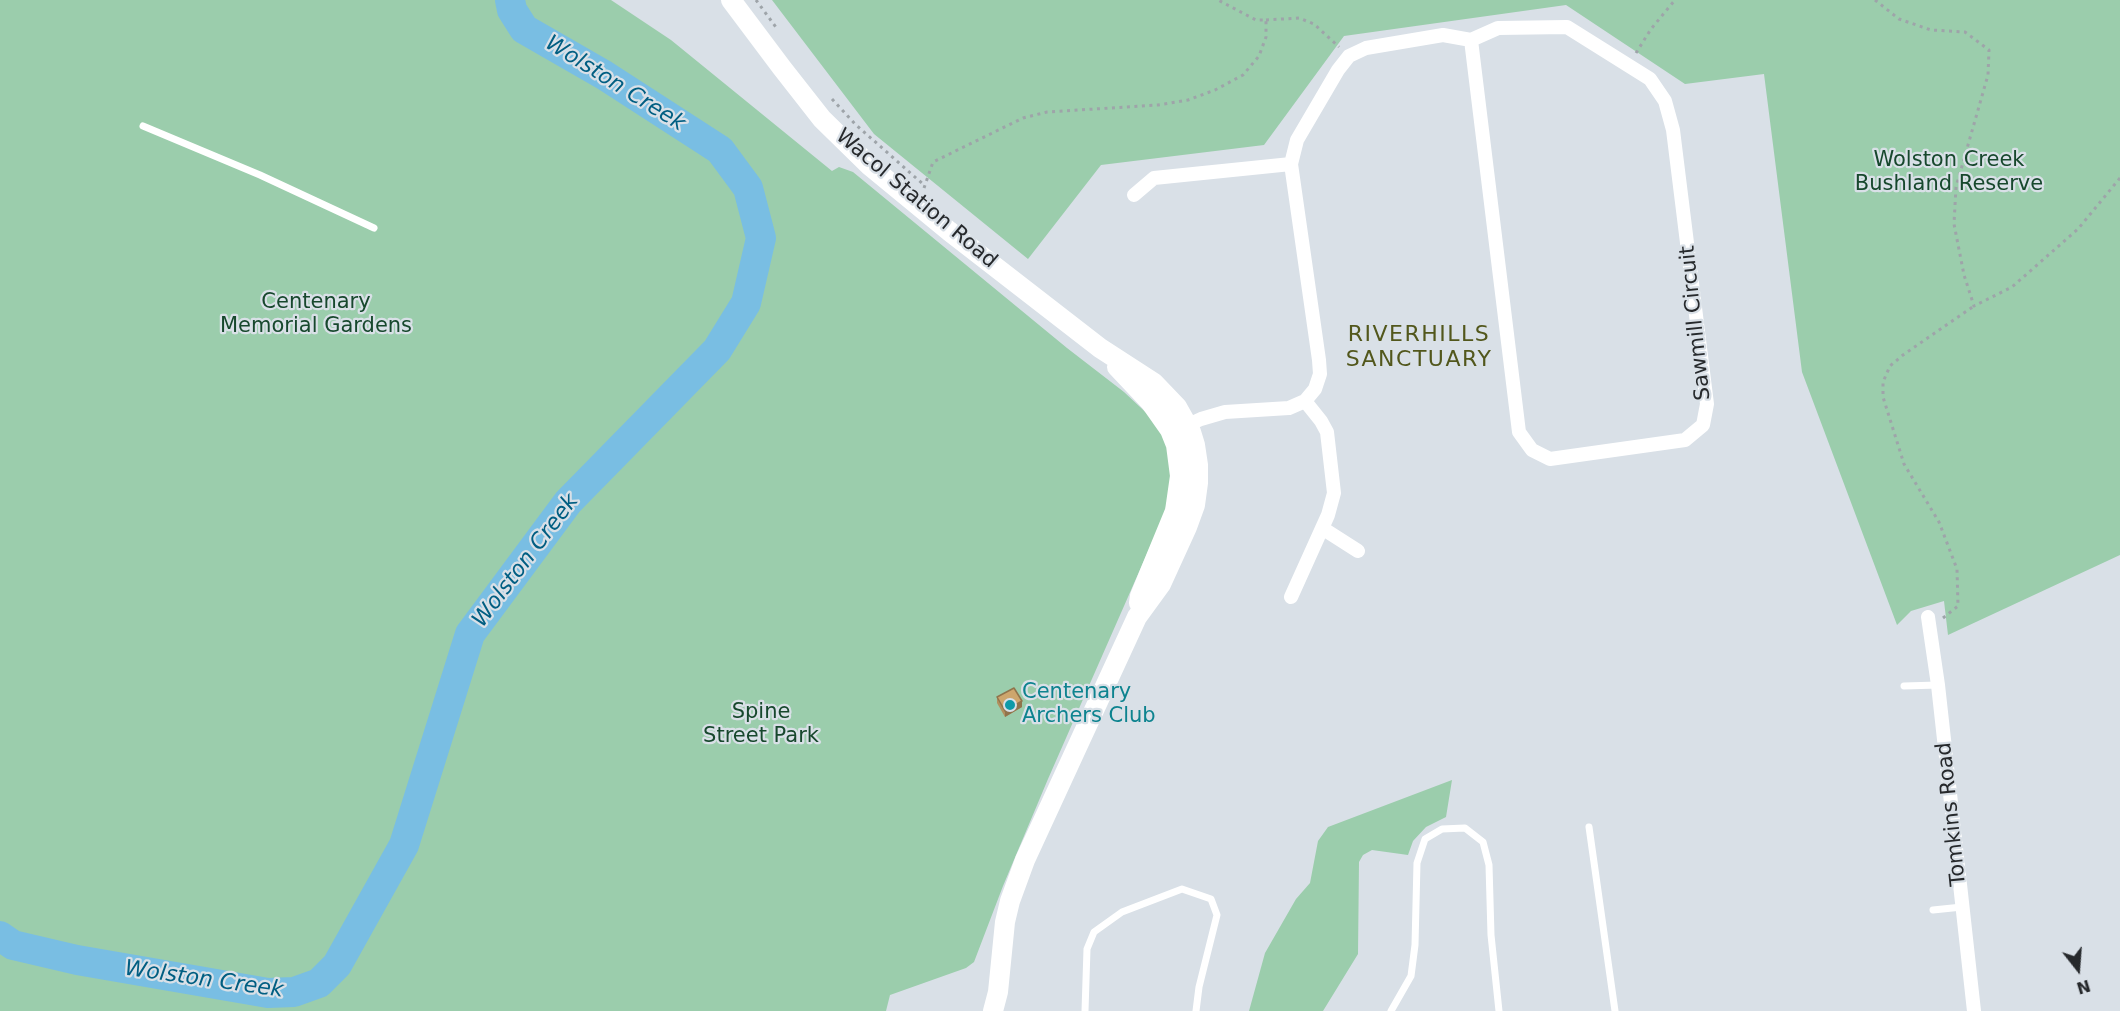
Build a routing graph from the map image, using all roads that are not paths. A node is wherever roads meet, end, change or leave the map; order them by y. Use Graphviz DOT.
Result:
graph roads {
  1 [pos="731,0"];
  2 [pos="1471,40"];
  3 [pos="142,126"];
  4 [pos="1291,164"];
  5 [pos="1134,195"];
  6 [pos="374,228"];
  7 [pos="1305,401"];
  8 [pos="1179,430"];
  9 [pos="1322,528"];
  10 [pos="1358,551"];
  11 [pos="1291,597"];
  12 [pos="1928,618"];
  13 [pos="1938,685"];
  14 [pos="1904,686"];
  15 [pos="1589,826"];
  16 [pos="1962,907"];
  17 [pos="1933,910"];
  18 [pos="996,1001"];
  19 [pos="1006,1011"];
  20 [pos="1084,1011"];
  21 [pos="1196,1011"];
  22 [pos="1391,1011"];
  23 [pos="1499,1011"];
  24 [pos="1616,1011"];
  25 [pos="1974,1011"];
  1 -- 8 [label="main road, Wacol Station Road"];
  2 -- 2 [label="street, Sawmill Circuit"];
  2 -- 4 [label="street"];
  3 -- 6 [label="lane"];
  4 -- 5 [label="street"];
  4 -- 7 [label="street"];
  7 -- 8 [label="street"];
  7 -- 9 [label="street"];
  8 -- 18 [label="main road, Wacol Station Road"];
  9 -- 10 [label="street"];
  9 -- 11 [label="street"];
  12 -- 13 [label="street, Tomkins Road"];
  13 -- 14 [label="lane"];
  13 -- 16 [label="street, Tomkins Road"];
  15 -- 24 [label="lane"];
  16 -- 17 [label="lane"];
  16 -- 25 [label="street, Tomkins Road"];
  18 -- 19 [label="main road, Wacol Station Road"];
  20 -- 21 [label="lane"];
  22 -- 23 [label="lane"];
}
